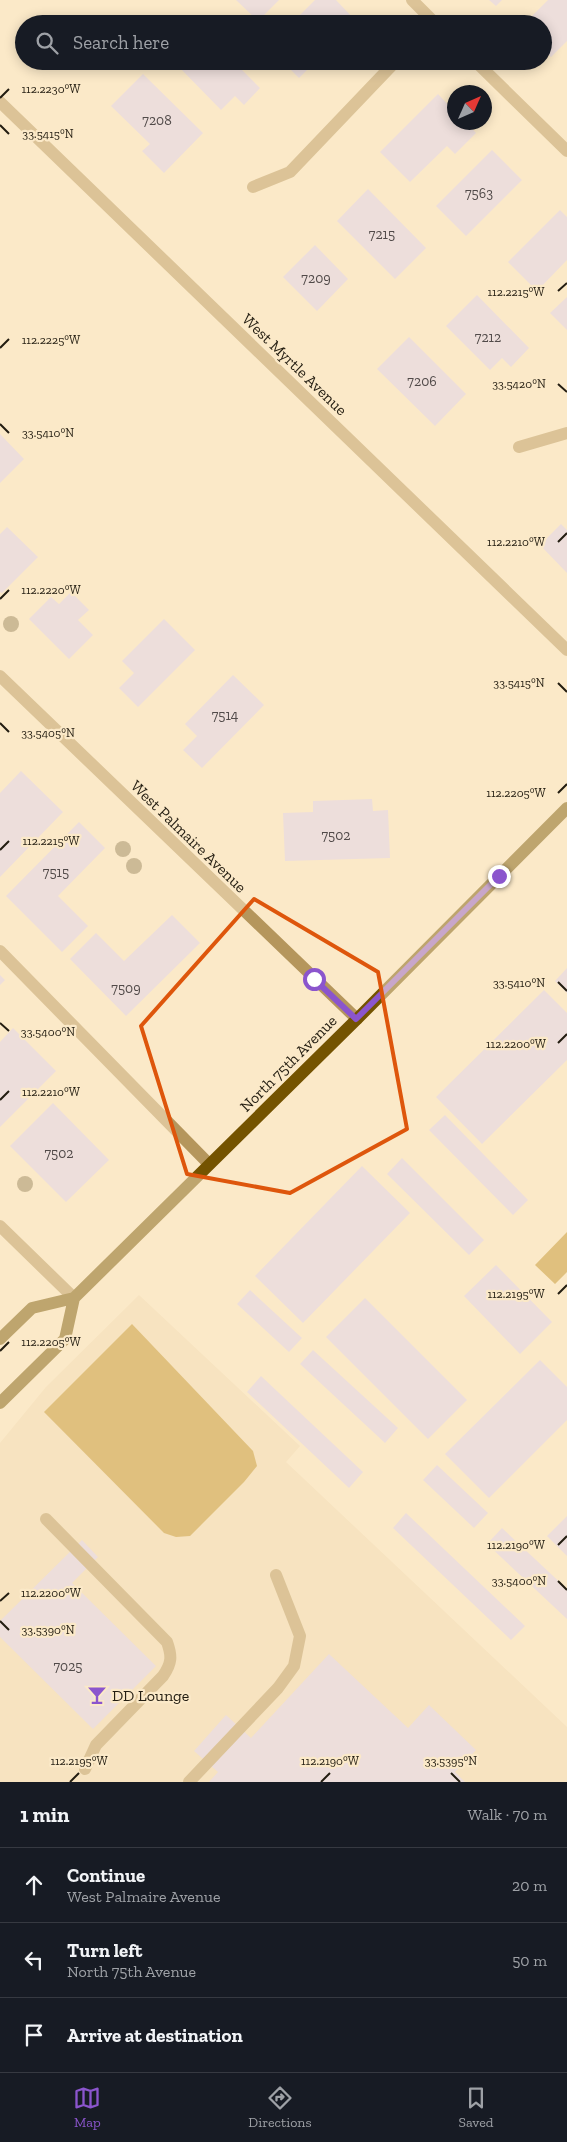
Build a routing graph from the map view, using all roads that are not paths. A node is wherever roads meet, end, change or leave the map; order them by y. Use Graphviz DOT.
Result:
graph roads {
  1 [pos="412,0"];
  2 [pos="426,15"];
  3 [pos="387,70"];
  4 [pos="484,70"];
  5 [pos="0,102"];
  6 [pos="567,151"];
  7 [pos="252,188"];
  8 [pos="567,433"];
  9 [pos="519,446"];
  10 [pos="567,650"];
  11 [pos="0,676"];
  12 [pos="567,808"];
  13 [pos="0,951"];
  14 [pos="356,1019"];
  15 [pos="209,1164"];
  16 [pos="0,1226"];
  17 [pos="74,1298"];
  18 [pos="0,1339"];
  19 [pos="0,1403"];
  20 [pos="46,1519"];
  21 [pos="276,1575"];
  22 [pos="85,1769"];
  23 [pos="189,1782"];
  1 -- 2 [label="street"];
  3 -- 7 [label="street"];
  4 -- 6 [label="street"];
  5 -- 10 [label="street, West Myrtle Avenue"];
  8 -- 9 [label="street"];
  11 -- 14 [label="street, West Palmaire Avenue"];
  12 -- 14 [label="main road, North 75th Avenue"];
  13 -- 15 [label="street"];
  14 -- 15 [label="main road, North 75th Avenue"];
  15 -- 17 [label="main road, North 75th Avenue"];
  16 -- 17 [label="street"];
  17 -- 18 [label="main road"];
  17 -- 19 [label="main road"];
  20 -- 22 [label="street"];
  21 -- 23 [label="street"];
}
